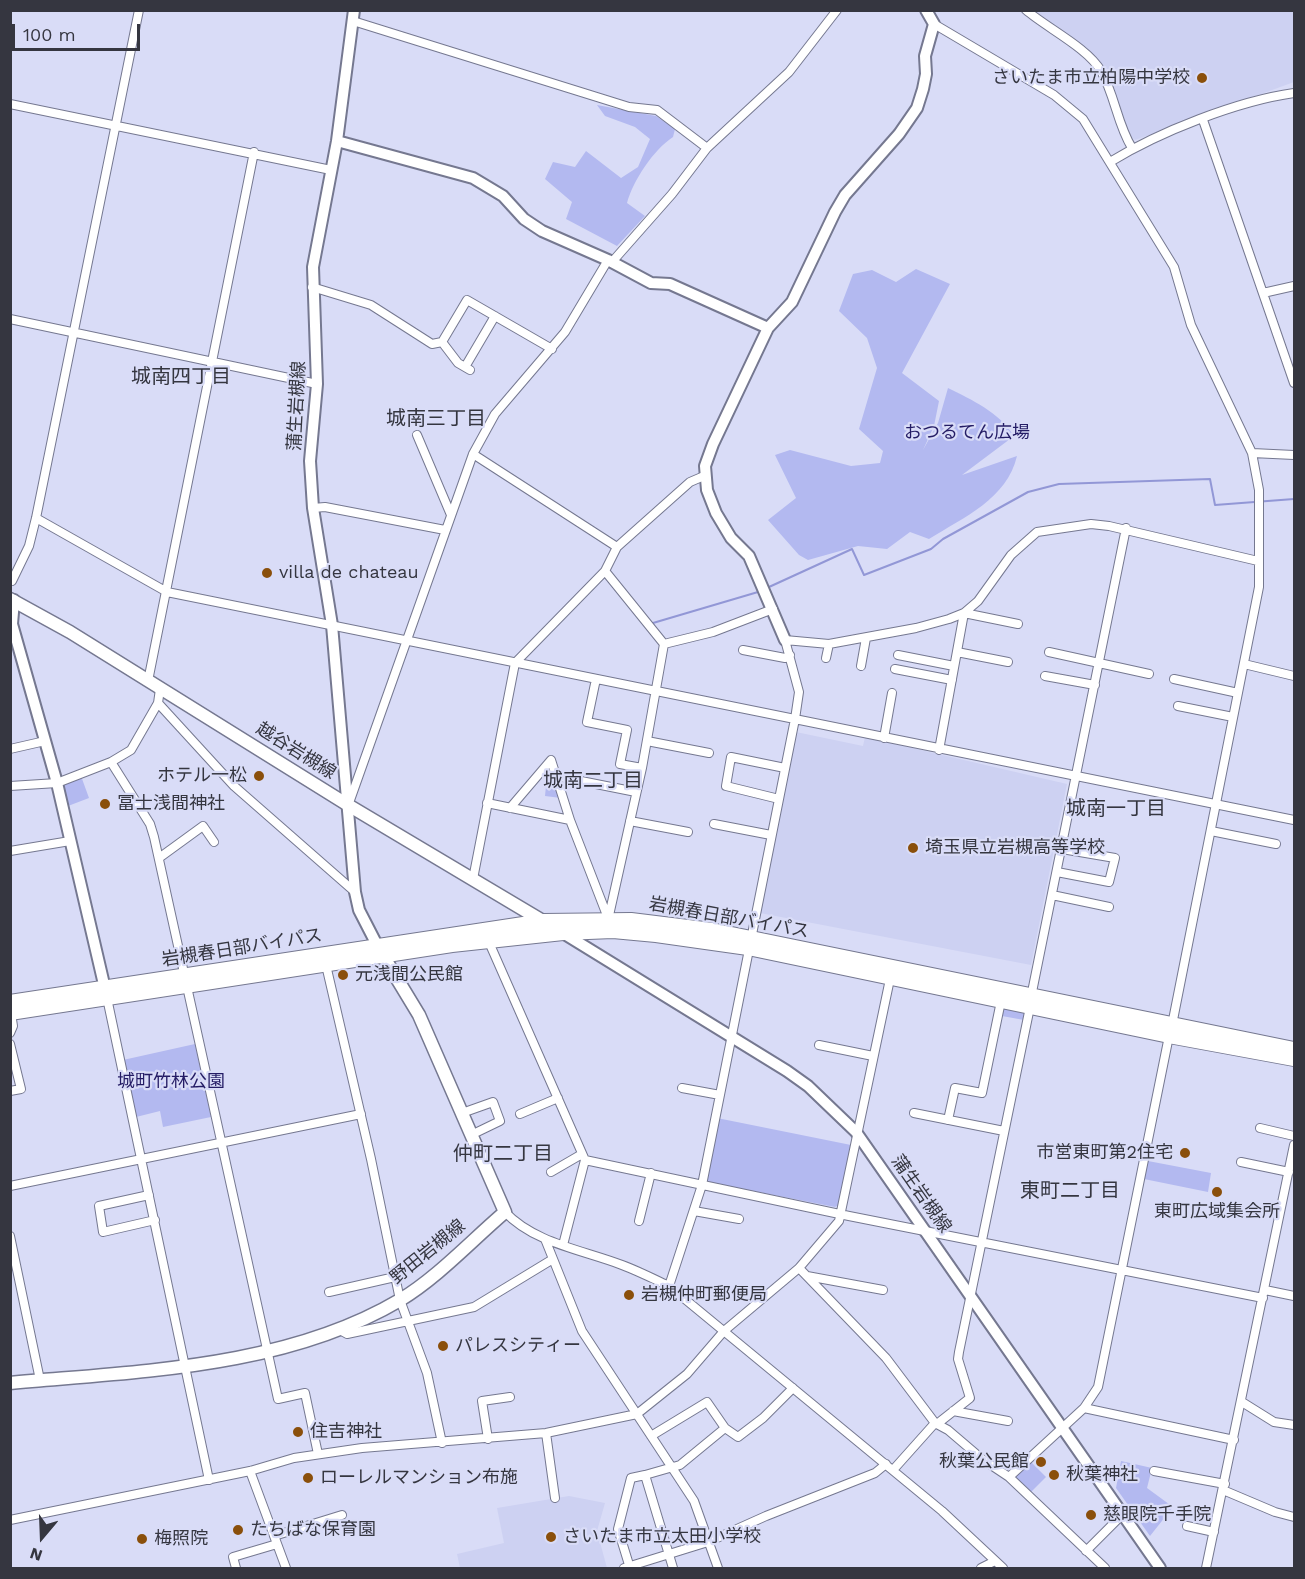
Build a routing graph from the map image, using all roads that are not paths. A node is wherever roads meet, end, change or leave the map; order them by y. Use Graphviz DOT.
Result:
graph roads {
  1 [pos="139,10"];
  2 [pos="837,10"];
  3 [pos="926,10"];
  4 [pos="1026,10"];
  5 [pos="354,16"];
  6 [pos="934,24"];
  7 [pos="1294,93"];
  8 [pos="10,104"];
  9 [pos="1203,120"];
  10 [pos="116,125"];
  11 [pos="337,141"];
  12 [pos="707,148"];
  13 [pos="1132,148"];
  14 [pos="254,152"];
  15 [pos="1110,162"];
  16 [pos="332,170"];
  17 [pos="610,261"];
  18 [pos="1294,286"];
  19 [pos="312,287"];
  20 [pos="1263,293"];
  21 [pos="495,316"];
  22 [pos="10,319"];
  23 [pos="768,328"];
  24 [pos="74,332"];
  25 [pos="442,342"];
  26 [pos="552,349"];
  27 [pos="214,361"];
  28 [pos="1294,383"];
  29 [pos="317,384"];
  30 [pos="417,435"];
  31 [pos="1252,453"];
  32 [pos="473,454"];
  33 [pos="1294,455"];
  34 [pos="704,476"];
  35 [pos="313,508"];
  36 [pos="451,515"];
  37 [pos="36,518"];
  38 [pos="1126,528"];
  39 [pos="445,530"];
  40 [pos="617,547"];
  41 [pos="1258,561"];
  42 [pos="605,571"];
  43 [pos="11,579"];
  44 [pos="168,592"];
  45 [pos="12,599"];
  46 [pos="773,609"];
  47 [pos="964,614"];
  48 [pos="1018,624"];
  49 [pos="332,625"];
  50 [pos="866,639"];
  51 [pos="785,640"];
  52 [pos="406,641"];
  53 [pos="664,644"];
  54 [pos="830,644"];
  55 [pos="743,650"];
  56 [pos="957,652"];
  57 [pos="1049,652"];
  58 [pos="790,655"];
  59 [pos="898,655"];
  60 [pos="16,658"];
  61 [pos="826,658"];
  62 [pos="1008,662"];
  63 [pos="515,663"];
  64 [pos="1099,663"];
  65 [pos="1244,664"];
  66 [pos="861,666"];
  67 [pos="954,666"];
  68 [pos="895,669"];
  69 [pos="1149,674"];
  70 [pos="1044,676"];
  71 [pos="1294,676"];
  72 [pos="596,679"];
  73 [pos="952,680"];
  74 [pos="1174,680"];
  75 [pos="148,681"];
  76 [pos="1095,685"];
  77 [pos="160,689"];
  78 [pos="656,691"];
  79 [pos="891,693"];
  80 [pos="1238,693"];
  81 [pos="158,703"];
  82 [pos="1178,706"];
  83 [pos="1233,717"];
  84 [pos="795,719"];
  85 [pos="884,738"];
  86 [pos="45,741"];
  87 [pos="647,741"];
  88 [pos="10,749"];
  89 [pos="939,750"];
  90 [pos="710,753"];
  91 [pos="111,762"];
  92 [pos="642,768"];
  93 [pos="785,768"];
  94 [pos="556,776"];
  95 [pos="1077,776"];
  96 [pos="57,783"];
  97 [pos="10,786"];
  98 [pos="636,792"];
  99 [pos="779,799"];
  100 [pos="487,803"];
  101 [pos="348,805"];
  102 [pos="1216,805"];
  103 [pos="510,807"];
  104 [pos="570,820"];
  105 [pos="1294,820"];
  106 [pos="630,821"];
  107 [pos="714,824"];
  108 [pos="1211,831"];
  109 [pos="688,832"];
  110 [pos="771,834"];
  111 [pos="70,841"];
  112 [pos="214,842"];
  113 [pos="1276,844"];
  114 [pos="1062,849"];
  115 [pos="10,851"];
  116 [pos="159,858"];
  117 [pos="1057,872"];
  118 [pos="473,879"];
  119 [pos="355,892"];
  120 [pos="1052,895"];
  121 [pos="1109,907"];
  122 [pos="608,920"];
  123 [pos="543,921"];
  124 [pos="563,933"];
  125 [pos="488,940"];
  126 [pos="749,943"];
  127 [pos="380,951"];
  128 [pos="327,965"];
  129 [pos="890,979"];
  130 [pos="187,981"];
  131 [pos="105,993"];
  132 [pos="1001,1001"];
  133 [pos="10,1002"];
  134 [pos="1030,1002"];
  135 [pos="11,1013"];
  136 [pos="1171,1031"];
  137 [pos="10,1034"];
  138 [pos="731,1036"];
  139 [pos="10,1044"];
  140 [pos="819,1045"];
  141 [pos="1294,1049"];
  142 [pos="873,1056"];
  143 [pos="1294,1059"];
  144 [pos="682,1088"];
  145 [pos="10,1091"];
  146 [pos="720,1095"];
  147 [pos="558,1098"];
  148 [pos="462,1113"];
  149 [pos="914,1113"];
  150 [pos="362,1114"];
  151 [pos="520,1114"];
  152 [pos="948,1120"];
  153 [pos="1260,1128"];
  154 [pos="1004,1131"];
  155 [pos="856,1132"];
  156 [pos="471,1135"];
  157 [pos="1294,1136"];
  158 [pos="223,1142"];
  159 [pos="1294,1145"];
  160 [pos="584,1157"];
  161 [pos="142,1160"];
  162 [pos="1241,1162"];
  163 [pos="551,1172"];
  164 [pos="1289,1172"];
  165 [pos="651,1173"];
  166 [pos="702,1185"];
  167 [pos="10,1186"];
  168 [pos="149,1195"];
  169 [pos="694,1211"];
  170 [pos="505,1212"];
  171 [pos="841,1214"];
  172 [pos="155,1220"];
  173 [pos="739,1220"];
  174 [pos="639,1221"];
  175 [pos="927,1232"];
  176 [pos="10,1236"];
  177 [pos="545,1239"];
  178 [pos="982,1242"];
  179 [pos="563,1245"];
  180 [pos="553,1259"];
  181 [pos="799,1268"];
  182 [pos="1122,1270"];
  183 [pos="807,1276"];
  184 [pos="394,1277"];
  185 [pos="669,1286"];
  186 [pos="883,1290"];
  187 [pos="329,1292"];
  188 [pos="970,1294"];
  189 [pos="1264,1294"];
  190 [pos="1294,1296"];
  191 [pos="400,1300"];
  192 [pos="407,1320"];
  193 [pos="338,1329"];
  194 [pos="724,1331"];
  195 [pos="267,1350"];
  196 [pos="186,1366"];
  197 [pos="40,1380"];
  198 [pos="10,1383"];
  199 [pos="793,1388"];
  200 [pos="510,1397"];
  201 [pos="1242,1402"];
  202 [pos="1084,1408"];
  203 [pos="953,1410"];
  204 [pos="637,1414"];
  205 [pos="1008,1421"];
  206 [pos="936,1424"];
  207 [pos="1294,1425"];
  208 [pos="1064,1427"];
  209 [pos="725,1428"];
  210 [pos="546,1433"];
  211 [pos="651,1436"];
  212 [pos="488,1439"];
  213 [pos="1234,1440"];
  214 [pos="441,1443"];
  215 [pos="318,1454"];
  216 [pos="671,1467"];
  217 [pos="890,1467"];
  218 [pos="250,1471"];
  219 [pos="1154,1471"];
  220 [pos="645,1475"];
  221 [pos="1009,1477"];
  222 [pos="209,1480"];
  223 [pos="1224,1487"];
  224 [pos="555,1498"];
  225 [pos="1123,1514"];
  226 [pos="342,1515"];
  227 [pos="1294,1517"];
  228 [pos="10,1520"];
  229 [pos="1187,1526"];
  230 [pos="1214,1532"];
  231 [pos="276,1540"];
  232 [pos="708,1542"];
  233 [pos="1086,1551"];
  234 [pos="669,1554"];
  235 [pos="995,1561"];
  236 [pos="627,1568"];
  237 [pos="236,1569"];
  238 [pos="286,1569"];
  239 [pos="673,1569"];
  240 [pos="718,1569"];
  241 [pos="981,1569"];
  242 [pos="1003,1569"];
  243 [pos="1106,1569"];
  244 [pos="1160,1569"];
  245 [pos="1206,1569"];
  1 -- 10 [label="street"];
  2 -- 12 [label="street"];
  3 -- 6 [label="street"];
  4 -- 13 [label="street"];
  5 -- 11 [label="street, 蒲生岩槻線"];
  5 -- 12 [label="street"];
  6 -- 15 [label="street"];
  6 -- 23 [label="street"];
  7 -- 9 [label="street"];
  8 -- 10 [label="street"];
  9 -- 13 [label="street"];
  9 -- 20 [label="street"];
  10 -- 14 [label="street"];
  10 -- 24 [label="street"];
  11 -- 16 [label="street, 蒲生岩槻線"];
  11 -- 17 [label="street"];
  12 -- 17 [label="street"];
  13 -- 15 [label="street"];
  14 -- 16 [label="street"];
  14 -- 27 [label="street"];
  15 -- 31 [label="street"];
  16 -- 19 [label="street, 蒲生岩槻線"];
  17 -- 23 [label="street"];
  17 -- 26 [label="street"];
  18 -- 20 [label="street"];
  19 -- 25 [label="street"];
  19 -- 29 [label="street, 蒲生岩槻線"];
  20 -- 28 [label="street"];
  21 -- 25 [label="street"];
  21 -- 25 [label="street"];
  21 -- 26 [label="street"];
  22 -- 24 [label="street"];
  23 -- 34 [label="street"];
  24 -- 27 [label="street"];
  24 -- 37 [label="street"];
  26 -- 32 [label="street"];
  27 -- 29 [label="street"];
  27 -- 44 [label="street"];
  29 -- 35 [label="street, 蒲生岩槻線"];
  30 -- 36 [label="street"];
  31 -- 33 [label="street"];
  31 -- 41 [label="street"];
  32 -- 36 [label="street"];
  32 -- 40 [label="street"];
  34 -- 40 [label="street"];
  34 -- 46 [label="street"];
  35 -- 39 [label="street"];
  35 -- 49 [label="street, 蒲生岩槻線"];
  36 -- 39 [label="street"];
  37 -- 43 [label="street"];
  37 -- 44 [label="street"];
  38 -- 41 [label="street"];
  38 -- 47 [label="street"];
  38 -- 64 [label="street"];
  39 -- 52 [label="street"];
  40 -- 42 [label="street"];
  41 -- 65 [label="street"];
  42 -- 53 [label="street"];
  42 -- 63 [label="street"];
  43 -- 45 [label="street"];
  44 -- 49 [label="street"];
  44 -- 75 [label="street"];
  45 -- 60 [label="street"];
  45 -- 75 [label="main road, 越谷岩槻線"];
  46 -- 51 [label="street"];
  46 -- 53 [label="street"];
  47 -- 48 [label="street"];
  47 -- 50 [label="street"];
  47 -- 56 [label="street"];
  49 -- 52 [label="street"];
  49 -- 101 [label="street, 蒲生岩槻線"];
  50 -- 54 [label="street"];
  50 -- 66 [label="street"];
  51 -- 54 [label="street"];
  51 -- 58 [label="street"];
  52 -- 63 [label="street"];
  52 -- 101 [label="street"];
  53 -- 78 [label="street"];
  54 -- 61 [label="street"];
  55 -- 58 [label="street"];
  56 -- 62 [label="street"];
  56 -- 67 [label="street"];
  57 -- 64 [label="street"];
  58 -- 84 [label="street"];
  59 -- 67 [label="street"];
  60 -- 86 [label="street"];
  63 -- 72 [label="street"];
  63 -- 100 [label="street"];
  64 -- 69 [label="street"];
  64 -- 76 [label="street"];
  65 -- 71 [label="street"];
  65 -- 80 [label="street"];
  67 -- 73 [label="street"];
  68 -- 73 [label="street"];
  70 -- 76 [label="street"];
  72 -- 78 [label="street"];
  72 -- 92 [label="street"];
  73 -- 89 [label="street"];
  74 -- 80 [label="street"];
  75 -- 77 [label="main road, 越谷岩槻線"];
  76 -- 95 [label="street"];
  77 -- 81 [label="street"];
  77 -- 101 [label="main road, 越谷岩槻線"];
  78 -- 84 [label="street"];
  78 -- 87 [label="street"];
  79 -- 85 [label="street"];
  80 -- 83 [label="street"];
  81 -- 91 [label="street"];
  81 -- 119 [label="street"];
  82 -- 83 [label="street"];
  83 -- 102 [label="street"];
  84 -- 85 [label="street"];
  84 -- 93 [label="street"];
  85 -- 89 [label="street"];
  86 -- 88 [label="street"];
  86 -- 96 [label="street"];
  87 -- 90 [label="street"];
  87 -- 92 [label="street"];
  89 -- 95 [label="street"];
  91 -- 96 [label="street"];
  91 -- 116 [label="street"];
  92 -- 98 [label="street"];
  93 -- 99 [label="street"];
  93 -- 99 [label="street"];
  94 -- 98 [label="street"];
  94 -- 103 [label="street"];
  94 -- 104 [label="street"];
  95 -- 102 [label="street"];
  95 -- 114 [label="street"];
  96 -- 97 [label="street"];
  96 -- 111 [label="street"];
  98 -- 106 [label="street"];
  99 -- 110 [label="street"];
  100 -- 103 [label="street"];
  100 -- 118 [label="street"];
  101 -- 118 [label="main road, 越谷岩槻線"];
  101 -- 119 [label="street, 蒲生岩槻線"];
  102 -- 105 [label="street"];
  102 -- 108 [label="street"];
  103 -- 104 [label="street"];
  104 -- 122 [label="street"];
  106 -- 109 [label="street"];
  106 -- 122 [label="street"];
  107 -- 110 [label="street"];
  108 -- 113 [label="street"];
  108 -- 136 [label="street"];
  110 -- 126 [label="street"];
  111 -- 115 [label="street"];
  111 -- 131 [label="street"];
  112 -- 116 [label="street"];
  114 -- 117 [label="street"];
  114 -- 117 [label="street"];
  116 -- 130 [label="street"];
  117 -- 120 [label="street"];
  118 -- 123 [label="main road, 越谷岩槻線"];
  119 -- 127 [label="street, 蒲生岩槻線"];
  120 -- 121 [label="street"];
  120 -- 134 [label="street"];
  122 -- 123 [label="highway, 岩槻春日部バイパス"];
  122 -- 126 [label="highway, 岩槻春日部バイパス"];
  123 -- 124 [label="main road, 越谷岩槻線"];
  123 -- 127 [label="highway, 岩槻春日部バイパス"];
  124 -- 125 [label="highway, 岩槻春日部バイパス"];
  124 -- 126 [label="highway, 岩槻春日部バイパス"];
  124 -- 138 [label="street, 蒲生岩槻線"];
  125 -- 127 [label="highway, 岩槻春日部バイパス"];
  125 -- 147 [label="street"];
  126 -- 129 [label="highway, 岩槻春日部バイパス"];
  126 -- 134 [label="highway, 岩槻春日部バイパス"];
  126 -- 138 [label="street"];
  127 -- 128 [label="highway, 岩槻春日部バイパス"];
  127 -- 130 [label="highway, 岩槻春日部バイパス"];
  127 -- 148 [label="main road"];
  128 -- 130 [label="highway, 岩槻春日部バイパス"];
  128 -- 150 [label="street"];
  129 -- 132 [label="highway, 岩槻春日部バイパス"];
  129 -- 142 [label="street"];
  130 -- 131 [label="highway, 岩槻春日部バイパス"];
  130 -- 158 [label="street"];
  131 -- 133 [label="highway, 岩槻春日部バイパス"];
  131 -- 135 [label="highway, 岩槻春日部バイパス"];
  131 -- 161 [label="street"];
  132 -- 134 [label="highway, 岩槻春日部バイパス"];
  132 -- 152 [label="street"];
  134 -- 136 [label="highway, 岩槻春日部バイパス"];
  134 -- 154 [label="street"];
  135 -- 137 [label="street"];
  136 -- 141 [label="highway, 岩槻春日部バイパス"];
  136 -- 143 [label="highway, 岩槻春日部バイパス"];
  136 -- 182 [label="street"];
  138 -- 146 [label="street"];
  138 -- 155 [label="street, 蒲生岩槻線"];
  139 -- 145 [label="street"];
  140 -- 142 [label="street"];
  142 -- 155 [label="street"];
  144 -- 146 [label="street"];
  146 -- 166 [label="street"];
  147 -- 151 [label="street"];
  147 -- 160 [label="street"];
  148 -- 156 [label="main road"];
  148 -- 156 [label="street"];
  149 -- 152 [label="street"];
  150 -- 158 [label="street"];
  150 -- 184 [label="street"];
  152 -- 154 [label="street"];
  153 -- 157 [label="street"];
  154 -- 178 [label="street"];
  155 -- 171 [label="street"];
  155 -- 175 [label="street, 蒲生岩槻線"];
  156 -- 170 [label="main road"];
  158 -- 161 [label="street"];
  158 -- 195 [label="street"];
  159 -- 164 [label="street"];
  160 -- 163 [label="street"];
  160 -- 165 [label="street"];
  160 -- 179 [label="street"];
  161 -- 167 [label="street"];
  161 -- 168 [label="street"];
  162 -- 164 [label="street"];
  164 -- 189 [label="street"];
  165 -- 166 [label="street"];
  165 -- 174 [label="street"];
  166 -- 169 [label="street"];
  166 -- 171 [label="street"];
  168 -- 172 [label="street"];
  168 -- 172 [label="street"];
  169 -- 173 [label="street"];
  169 -- 185 [label="street"];
  170 -- 177 [label="street"];
  170 -- 191 [label="main road, 野田岩槻線"];
  171 -- 175 [label="street"];
  171 -- 181 [label="street"];
  172 -- 196 [label="street"];
  175 -- 178 [label="street"];
  175 -- 188 [label="street, 蒲生岩槻線"];
  176 -- 197 [label="street"];
  177 -- 179 [label="street"];
  177 -- 180 [label="street"];
  178 -- 182 [label="street"];
  178 -- 188 [label="street"];
  179 -- 185 [label="street"];
  180 -- 192 [label="street"];
  180 -- 204 [label="street"];
  181 -- 183 [label="street"];
  181 -- 194 [label="street"];
  182 -- 189 [label="street"];
  182 -- 202 [label="street"];
  183 -- 186 [label="street"];
  183 -- 206 [label="street"];
  184 -- 187 [label="street"];
  184 -- 191 [label="street"];
  185 -- 194 [label="street"];
  188 -- 203 [label="street"];
  188 -- 208 [label="street, 蒲生岩槻線"];
  189 -- 190 [label="street"];
  189 -- 201 [label="street"];
  191 -- 192 [label="street"];
  191 -- 193 [label="main road, 野田岩槻線"];
  192 -- 193 [label="street"];
  192 -- 214 [label="street"];
  193 -- 195 [label="main road, 野田岩槻線"];
  194 -- 199 [label="street"];
  194 -- 204 [label="street"];
  195 -- 196 [label="main road, 野田岩槻線"];
  195 -- 215 [label="street"];
  196 -- 197 [label="main road, 野田岩槻線"];
  196 -- 222 [label="street"];
  197 -- 198 [label="main road, 野田岩槻線"];
  199 -- 209 [label="street"];
  199 -- 217 [label="street"];
  200 -- 212 [label="street"];
  201 -- 207 [label="street"];
  201 -- 213 [label="street"];
  202 -- 208 [label="street"];
  202 -- 213 [label="street"];
  203 -- 205 [label="street"];
  203 -- 206 [label="street"];
  204 -- 210 [label="street"];
  204 -- 211 [label="street"];
  206 -- 217 [label="street"];
  206 -- 221 [label="street"];
  208 -- 221 [label="street"];
  208 -- 225 [label="street, 蒲生岩槻線"];
  209 -- 211 [label="street"];
  209 -- 216 [label="street"];
  210 -- 212 [label="street"];
  210 -- 224 [label="street"];
  211 -- 216 [label="street"];
  212 -- 214 [label="street"];
  213 -- 223 [label="street"];
  214 -- 215 [label="street"];
  215 -- 218 [label="street"];
  216 -- 220 [label="street"];
  216 -- 232 [label="street"];
  217 -- 232 [label="street"];
  217 -- 235 [label="street"];
  218 -- 222 [label="street"];
  218 -- 231 [label="street"];
  219 -- 223 [label="street"];
  220 -- 234 [label="street"];
  220 -- 236 [label="street"];
  221 -- 233 [label="street"];
  222 -- 228 [label="street"];
  223 -- 227 [label="street"];
  223 -- 230 [label="street"];
  225 -- 233 [label="street"];
  225 -- 244 [label="street, 蒲生岩槻線"];
  226 -- 231 [label="street"];
  229 -- 230 [label="street"];
  230 -- 245 [label="street"];
  231 -- 237 [label="street"];
  231 -- 238 [label="street"];
  232 -- 234 [label="street"];
  232 -- 240 [label="street"];
  233 -- 243 [label="street"];
  234 -- 236 [label="street"];
  234 -- 239 [label="street"];
  235 -- 241 [label="street"];
  235 -- 242 [label="street"];
}
